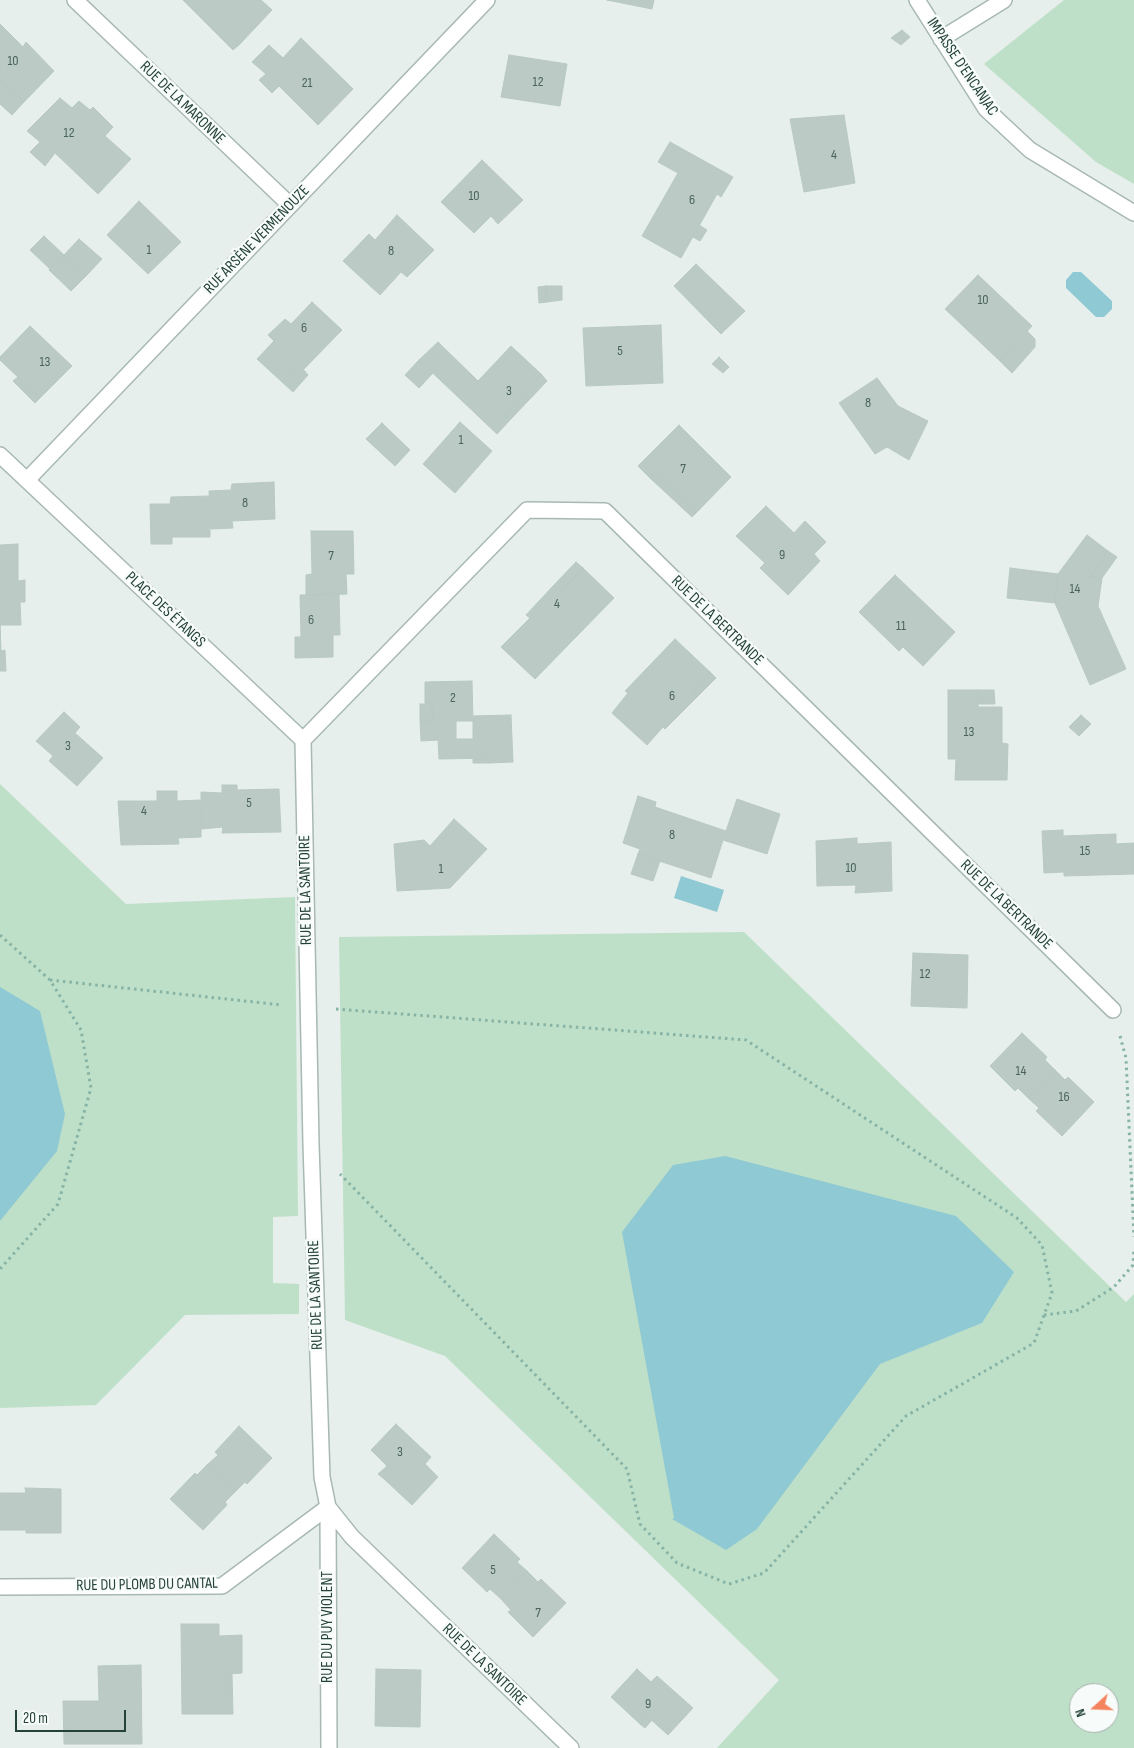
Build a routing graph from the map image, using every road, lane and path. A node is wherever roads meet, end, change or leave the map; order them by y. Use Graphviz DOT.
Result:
graph roads {
  1 [pos="75,0"];
  2 [pos="487,0"];
  3 [pos="917,0"];
  4 [pos="1004,0"];
  5 [pos="940,39"];
  6 [pos="290,205"];
  7 [pos="1134,214"];
  8 [pos="0,455"];
  9 [pos="27,480"];
  10 [pos="303,740"];
  11 [pos="0,935"];
  12 [pos="50,980"];
  13 [pos="308,1007"];
  14 [pos="1113,1010"];
  15 [pos="311,1144"];
  16 [pos="1134,1237"];
  17 [pos="1134,1248"];
  18 [pos="0,1269"];
  19 [pos="1044,1315"];
  20 [pos="328,1507"];
  21 [pos="0,1587"];
  22 [pos="329,1748"];
  23 [pos="571,1748"];
  1 -- 6 [label="street, RUE DE LA MARONNE"];
  2 -- 6 [label="street, RUE ARSÈNE VERMENOUZE"];
  3 -- 5 [label="street, IMPASSE D'ENCANJAC"];
  4 -- 5 [label="street"];
  5 -- 7 [label="street, IMPASSE D'ENCANJAC"];
  6 -- 9 [label="street, RUE ARSÈNE VERMENOUZE"];
  8 -- 9 [label="street, PLACE DES ÉTANGS"];
  9 -- 10 [label="street, PLACE DES ÉTANGS"];
  10 -- 13 [label="street, RUE DE LA SANTOIRE"];
  10 -- 14 [label="street, RUE DE LA BERTRANDE"];
  11 -- 12 [label="path"];
  12 -- 13 [label="path"];
  12 -- 18 [label="path"];
  13 -- 15 [label="street, RUE DE LA SANTOIRE"];
  13 -- 19 [label="path"];
  14 -- 16 [label="path"];
  15 -- 19 [label="path"];
  15 -- 20 [label="street, RUE DE LA SANTOIRE"];
  17 -- 19 [label="path"];
  20 -- 21 [label="street, RUE DU PLOMB DU CANTAL"];
  20 -- 22 [label="street, RUE DU PUY VIOLENT"];
  20 -- 23 [label="street, RUE DE LA SANTOIRE"];
}
